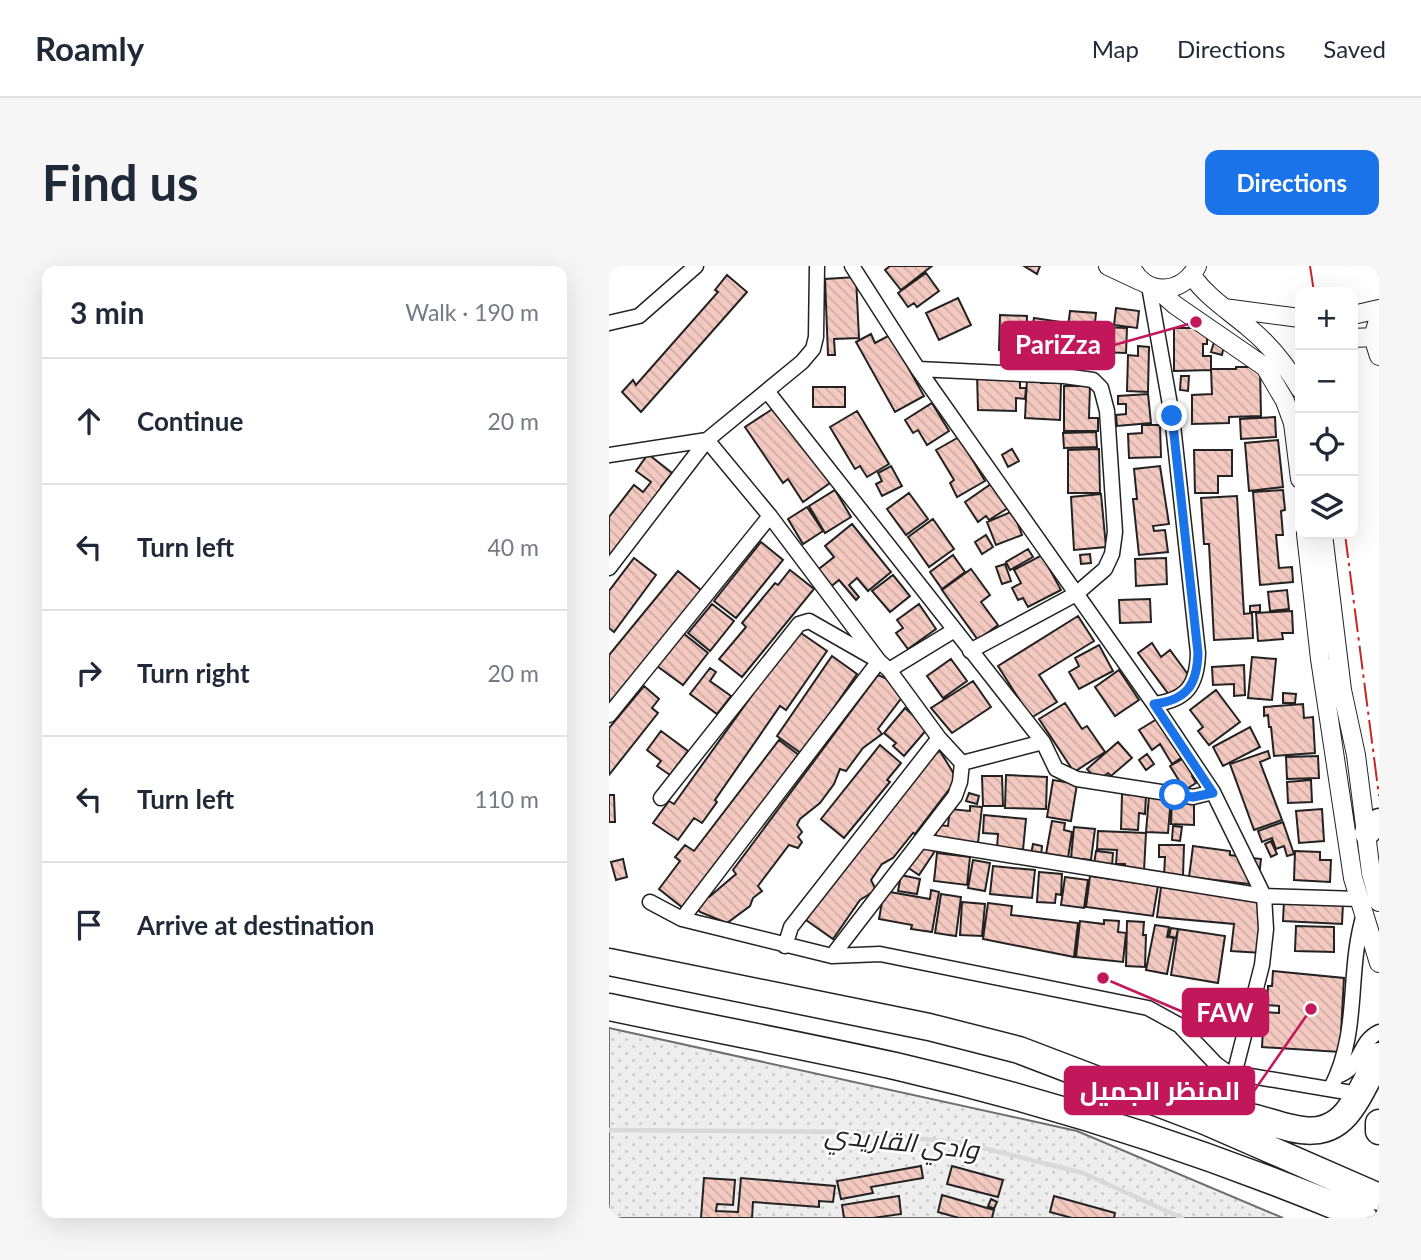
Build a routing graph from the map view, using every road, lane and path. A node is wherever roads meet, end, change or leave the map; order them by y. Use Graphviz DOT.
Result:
graph roads {
  1 [pos="696,266"];
  2 [pos="817,266"];
  3 [pos="852,266"];
  4 [pos="1108,266"];
  5 [pos="1131,266"];
  6 [pos="1195,271"];
  7 [pos="1149,285"];
  8 [pos="1223,308"];
  9 [pos="1379,309"];
  10 [pos="1358,314"];
  11 [pos="1295,316"];
  12 [pos="1379,317"];
  13 [pos="609,323"];
  14 [pos="1373,337"];
  15 [pos="1358,338"];
  16 [pos="1379,356"];
  17 [pos="918,369"];
  18 [pos="1295,379"];
  19 [pos="767,391"];
  20 [pos="707,440"];
  21 [pos="609,455"];
  22 [pos="1300,476"];
  23 [pos="770,516"];
  24 [pos="1306,539"];
  25 [pos="1324,539"];
  26 [pos="609,568"];
  27 [pos="1076,594"];
  28 [pos="953,631"];
  29 [pos="969,651"];
  30 [pos="884,666"];
  31 [pos="1154,704"];
  32 [pos="609,715"];
  33 [pos="939,738"];
  34 [pos="1043,742"];
  35 [pos="962,763"];
  36 [pos="1213,793"];
  37 [pos="661,798"];
  38 [pos="1373,827"];
  39 [pos="921,841"];
  40 [pos="1264,896"];
  41 [pos="650,902"];
  42 [pos="1379,902"];
  43 [pos="1361,907"];
  44 [pos="682,919"];
  45 [pos="785,946"];
  46 [pos="832,956"];
  47 [pos="609,962"];
  48 [pos="1379,963"];
  49 [pos="609,1007"];
  50 [pos="1379,1032"];
  51 [pos="1379,1056"];
  52 [pos="1234,1074"];
  53 [pos="1334,1082"];
  54 [pos="1358,1094"];
  55 [pos="1205,1121"];
  56 [pos="1379,1123"];
  57 [pos="1379,1131"];
  58 [pos="1379,1197"];
  59 [pos="1364,1218"];
  1 -- 13 [label="street"];
  2 -- 19 [label="street"];
  3 -- 17 [label="street"];
  4 -- 7 [label="street"];
  5 -- 7 [label="street"];
  6 -- 7 [label="street"];
  6 -- 8 [label="street"];
  7 -- 22 [label="street"];
  7 -- 31 [label="street"];
  8 -- 11 [label="street"];
  8 -- 18 [label="street"];
  9 -- 10 [label="street"];
  12 -- 14 [label="street"];
  14 -- 15 [label="street"];
  14 -- 16 [label="street"];
  17 -- 27 [label="street"];
  17 -- 27 [label="street"];
  19 -- 20 [label="street"];
  19 -- 28 [label="street"];
  20 -- 21 [label="street"];
  20 -- 23 [label="street"];
  20 -- 26 [label="street"];
  23 -- 30 [label="street"];
  23 -- 32 [label="street"];
  24 -- 43 [label="street"];
  25 -- 38 [label="street"];
  27 -- 29 [label="street"];
  27 -- 31 [label="street"];
  28 -- 29 [label="street"];
  28 -- 30 [label="street"];
  29 -- 34 [label="street"];
  30 -- 33 [label="street"];
  30 -- 37 [label="street"];
  30 -- 44 [label="street"];
  31 -- 36 [label="street"];
  33 -- 35 [label="street"];
  33 -- 45 [label="street"];
  34 -- 35 [label="street"];
  34 -- 36 [label="street"];
  35 -- 39 [label="street"];
  36 -- 40 [label="street"];
  38 -- 42 [label="street"];
  39 -- 40 [label="street"];
  39 -- 46 [label="street"];
  40 -- 43 [label="street"];
  40 -- 52 [label="street"];
  41 -- 44 [label="street"];
  43 -- 48 [label="street"];
  43 -- 53 [label="street"];
  44 -- 45 [label="street"];
  45 -- 46 [label="street"];
  46 -- 52 [label="street"];
  47 -- 55 [label="highway"];
  49 -- 59 [label="highway"];
  50 -- 53 [label="street"];
  51 -- 54 [label="highway"];
  52 -- 53 [label="street"];
  53 -- 54 [label="street"];
  54 -- 55 [label="highway"];
  55 -- 58 [label="highway"];
  56 -- 57 [label="highway"];
}
